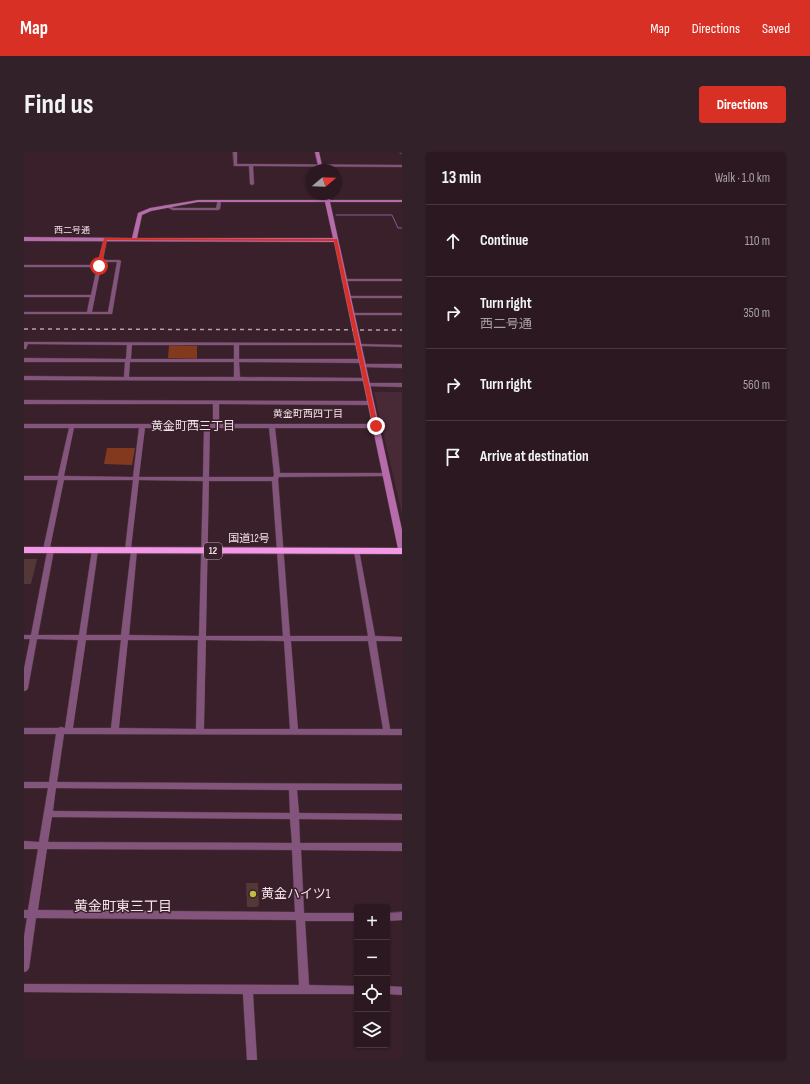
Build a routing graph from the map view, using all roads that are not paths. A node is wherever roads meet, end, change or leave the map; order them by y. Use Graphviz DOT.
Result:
graph roads {
  1 [pos="235,152"];
  2 [pos="317,152"];
  3 [pos="320,164"];
  4 [pos="251,166"];
  5 [pos="402,166"];
  6 [pos="342,167"];
  7 [pos="306,168"];
  8 [pos="252,184"];
  9 [pos="219,201"];
  10 [pos="328,201"];
  11 [pos="402,201"];
  12 [pos="166,206"];
  13 [pos="24,239"];
  14 [pos="105,239"];
  15 [pos="134,239"];
  16 [pos="336,240"];
  17 [pos="100,260"];
  18 [pos="24,266"];
  19 [pos="99,266"];
  20 [pos="344,280"];
  21 [pos="402,280"];
  22 [pos="24,296"];
  23 [pos="93,296"];
  24 [pos="348,297"];
  25 [pos="402,297"];
  26 [pos="24,313"];
  27 [pos="89,313"];
  28 [pos="352,314"];
  29 [pos="402,314"];
  30 [pos="130,344"];
  31 [pos="236,344"];
  32 [pos="359,345"];
  33 [pos="402,346"];
  34 [pos="24,348"];
  35 [pos="24,360"];
  36 [pos="128,361"];
  37 [pos="237,361"];
  38 [pos="363,364"];
  39 [pos="402,366"];
  40 [pos="24,378"];
  41 [pos="126,379"];
  42 [pos="237,379"];
  43 [pos="367,382"];
  44 [pos="402,385"];
  45 [pos="24,402"];
  46 [pos="216,402"];
  47 [pos="371,403"];
  48 [pos="24,426"];
  49 [pos="72,426"];
  50 [pos="142,426"];
  51 [pos="207,426"];
  52 [pos="216,426"];
  53 [pos="272,426"];
  54 [pos="376,426"];
  55 [pos="386,475"];
  56 [pos="276,477"];
  57 [pos="24,478"];
  58 [pos="61,479"];
  59 [pos="137,479"];
  60 [pos="206,479"];
  61 [pos="24,550"];
  62 [pos="49,550"];
  63 [pos="95,550"];
  64 [pos="131,550"];
  65 [pos="205,550"];
  66 [pos="402,550"];
  67 [pos="280,551"];
  68 [pos="357,551"];
  69 [pos="24,637"];
  70 [pos="34,637"];
  71 [pos="82,637"];
  72 [pos="124,638"];
  73 [pos="203,638"];
  74 [pos="287,638"];
  75 [pos="371,639"];
  76 [pos="402,639"];
  77 [pos="24,688"];
  78 [pos="24,730"];
  79 [pos="65,730"];
  80 [pos="115,731"];
  81 [pos="200,731"];
  82 [pos="294,732"];
  83 [pos="387,732"];
  84 [pos="402,732"];
  85 [pos="24,784"];
  86 [pos="52,785"];
  87 [pos="293,787"];
  88 [pos="402,787"];
  89 [pos="48,814"];
  90 [pos="294,816"];
  91 [pos="402,817"];
  92 [pos="24,845"];
  93 [pos="43,845"];
  94 [pos="295,846"];
  95 [pos="402,847"];
  96 [pos="28,914"];
  97 [pos="402,916"];
  98 [pos="299,917"];
  99 [pos="354,917"];
  100 [pos="390,917"];
  101 [pos="24,968"];
  102 [pos="24,988"];
  103 [pos="248,990"];
  104 [pos="304,990"];
  105 [pos="354,990"];
  106 [pos="390,990"];
  107 [pos="402,991"];
  108 [pos="252,1060"];
  1 -- 4 [label="street"];
  2 -- 3 [label="street"];
  4 -- 7 [label="street"];
  4 -- 8 [label="street"];
  5 -- 6 [label="street"];
  9 -- 10 [label="street"];
  9 -- 12 [label="street"];
  9 -- 12 [label="street"];
  10 -- 11 [label="street"];
  10 -- 16 [label="street"];
  12 -- 15 [label="street"];
  13 -- 14 [label="street, 西二号通"];
  14 -- 15 [label="street, 西二号通"];
  14 -- 17 [label="street"];
  15 -- 16 [label="street, 西二号通"];
  16 -- 20 [label="street"];
  17 -- 19 [label="street"];
  17 -- 27 [label="street"];
  18 -- 19 [label="street"];
  19 -- 23 [label="street"];
  20 -- 21 [label="street"];
  20 -- 24 [label="street"];
  22 -- 23 [label="street"];
  23 -- 27 [label="street"];
  24 -- 25 [label="street"];
  24 -- 28 [label="street"];
  26 -- 27 [label="street"];
  28 -- 29 [label="street"];
  28 -- 32 [label="street"];
  30 -- 31 [label="street"];
  30 -- 34 [label="street"];
  30 -- 36 [label="street"];
  31 -- 32 [label="street"];
  31 -- 37 [label="street"];
  32 -- 33 [label="street"];
  32 -- 38 [label="street"];
  35 -- 36 [label="street"];
  36 -- 37 [label="street"];
  36 -- 41 [label="street"];
  37 -- 38 [label="street"];
  37 -- 42 [label="street"];
  38 -- 39 [label="street"];
  38 -- 43 [label="street"];
  40 -- 41 [label="street"];
  41 -- 42 [label="street"];
  42 -- 43 [label="street"];
  43 -- 44 [label="street"];
  43 -- 47 [label="street"];
  45 -- 46 [label="street"];
  46 -- 47 [label="street"];
  46 -- 52 [label="street"];
  47 -- 54 [label="street"];
  48 -- 49 [label="street"];
  49 -- 50 [label="street"];
  49 -- 58 [label="street"];
  50 -- 51 [label="street"];
  50 -- 59 [label="street"];
  51 -- 52 [label="street"];
  51 -- 60 [label="street"];
  52 -- 53 [label="street"];
  53 -- 54 [label="street"];
  53 -- 56 [label="street"];
  54 -- 55 [label="street"];
  55 -- 56 [label="street"];
  55 -- 66 [label="street"];
  56 -- 60 [label="street"];
  56 -- 67 [label="street"];
  57 -- 58 [label="street"];
  58 -- 59 [label="street"];
  58 -- 62 [label="street"];
  59 -- 60 [label="street"];
  59 -- 64 [label="street"];
  60 -- 65 [label="street"];
  61 -- 62 [label="highway, 国道12号 / 12"];
  62 -- 63 [label="highway, 国道12号 / 12"];
  62 -- 70 [label="street"];
  63 -- 64 [label="highway, 国道12号 / 12"];
  63 -- 71 [label="street"];
  64 -- 65 [label="highway, 国道12号 / 12"];
  64 -- 72 [label="street"];
  65 -- 67 [label="highway, 国道12号 / 12"];
  65 -- 73 [label="street"];
  66 -- 68 [label="highway, 国道12号 / 12"];
  67 -- 68 [label="highway, 国道12号 / 12"];
  67 -- 74 [label="street"];
  68 -- 75 [label="street"];
  69 -- 70 [label="street"];
  70 -- 71 [label="street"];
  70 -- 77 [label="street"];
  71 -- 72 [label="street"];
  71 -- 79 [label="street"];
  72 -- 73 [label="street"];
  72 -- 80 [label="street"];
  73 -- 74 [label="street"];
  73 -- 81 [label="street"];
  74 -- 75 [label="street"];
  74 -- 82 [label="street"];
  75 -- 76 [label="street"];
  75 -- 83 [label="street"];
  78 -- 79 [label="street"];
  79 -- 80 [label="street"];
  79 -- 86 [label="street"];
  80 -- 81 [label="street"];
  81 -- 82 [label="street"];
  82 -- 83 [label="street"];
  83 -- 84 [label="street"];
  85 -- 86 [label="street"];
  86 -- 87 [label="street"];
  86 -- 89 [label="street"];
  87 -- 88 [label="street"];
  87 -- 90 [label="street"];
  89 -- 90 [label="street"];
  89 -- 93 [label="street"];
  90 -- 91 [label="street"];
  90 -- 94 [label="street"];
  92 -- 93 [label="street"];
  93 -- 94 [label="street"];
  93 -- 96 [label="street"];
  94 -- 95 [label="street"];
  94 -- 98 [label="street"];
  96 -- 98 [label="street"];
  96 -- 101 [label="street"];
  97 -- 100 [label="street"];
  98 -- 99 [label="street"];
  98 -- 104 [label="street"];
  102 -- 103 [label="street"];
  103 -- 104 [label="street"];
  103 -- 108 [label="street"];
  104 -- 105 [label="street"];
  106 -- 107 [label="street"];
}
